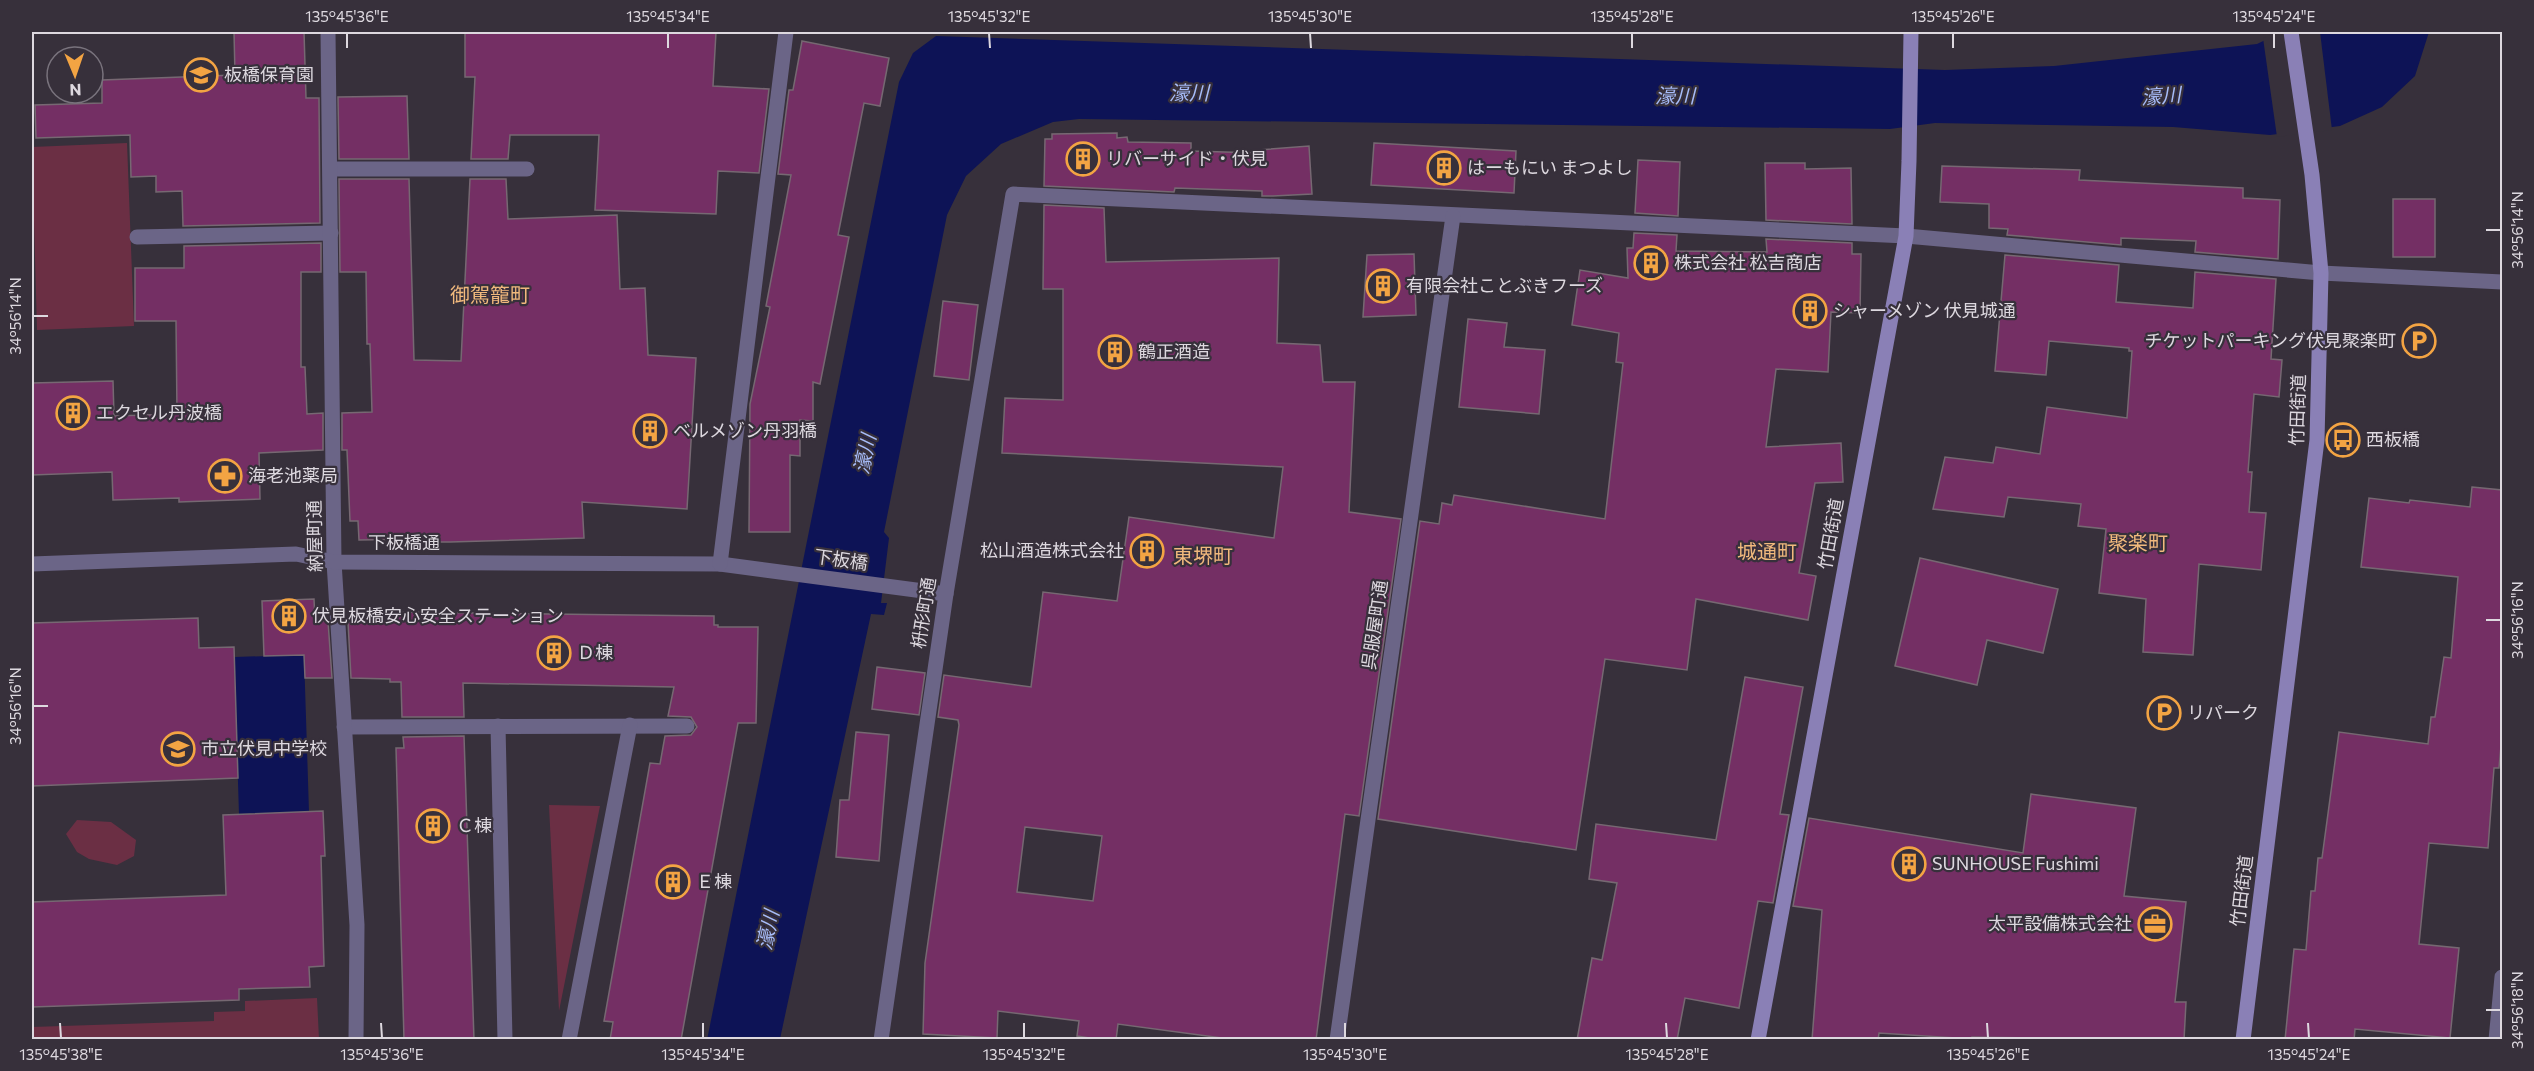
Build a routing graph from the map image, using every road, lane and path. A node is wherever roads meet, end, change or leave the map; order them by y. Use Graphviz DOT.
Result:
graph roads {
  1 [pos="328,32"];
  2 [pos="786,32"];
  3 [pos="1911,32"];
  4 [pos="2291,32"];
  5 [pos="331,169"];
  6 [pos="527,169"];
  7 [pos="1453,216"];
  8 [pos="331,233"];
  9 [pos="1906,236"];
  10 [pos="136,237"];
  11 [pos="2321,273"];
  12 [pos="2502,282"];
  13 [pos="334,562"];
  14 [pos="32,564"];
  15 [pos="720,564"];
  16 [pos="777,571"];
  17 [pos="946,594"];
  18 [pos="630,725"];
  19 [pos="498,726"];
  20 [pos="687,726"];
  21 [pos="344,727"];
  22 [pos="2502,977"];
  23 [pos="356,1040"];
  24 [pos="506,1040"];
  25 [pos="569,1040"];
  26 [pos="881,1040"];
  27 [pos="1337,1040"];
  28 [pos="1758,1040"];
  29 [pos="2243,1040"];
  30 [pos="2496,1040"];
  1 -- 5 [label="street, 納屋町通"];
  2 -- 15 [label="street"];
  3 -- 9 [label="main road, 竹田街道"];
  4 -- 11 [label="main road, 竹田街道"];
  5 -- 6 [label="street"];
  5 -- 8 [label="street, 納屋町通"];
  7 -- 9 [label="street"];
  7 -- 17 [label="street, 枡形町通"];
  7 -- 27 [label="street, 呉服屋町通"];
  8 -- 10 [label="street"];
  8 -- 13 [label="street, 納屋町通"];
  9 -- 11 [label="street"];
  9 -- 28 [label="main road, 竹田街道"];
  11 -- 12 [label="street"];
  11 -- 29 [label="main road, 竹田街道"];
  13 -- 14 [label="street, 下板橋通"];
  13 -- 15 [label="street, 下板橋通"];
  13 -- 21 [label="street, 納屋町通"];
  15 -- 16 [label="street, 下板橋通"];
  16 -- 17 [label="street, 下板橋"];
  17 -- 26 [label="street, 枡形町通"];
  18 -- 19 [label="street"];
  18 -- 20 [label="street"];
  18 -- 25 [label="street"];
  19 -- 21 [label="street"];
  19 -- 24 [label="street"];
  21 -- 23 [label="street, 納屋町通"];
  22 -- 30 [label="street"];
}
